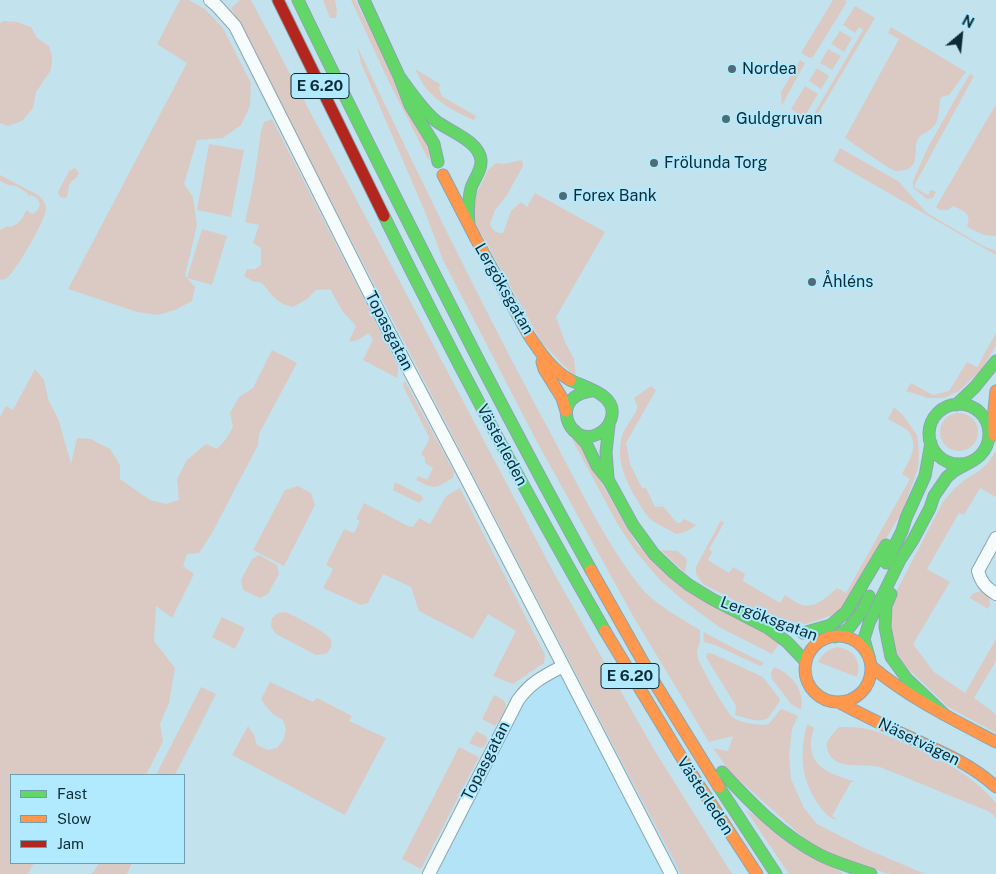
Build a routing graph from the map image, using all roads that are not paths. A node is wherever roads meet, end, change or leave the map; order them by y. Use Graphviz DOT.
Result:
graph roads {
  1 [pos="210,0"];
  2 [pos="278,0"];
  3 [pos="298,0"];
  4 [pos="364,0"];
  5 [pos="319,19"];
  6 [pos="282,35"];
  7 [pos="399,76"];
  8 [pos="346,101"];
  9 [pos="466,140"];
  10 [pos="438,162"];
  11 [pos="362,173"];
  12 [pos="443,175"];
  13 [pos="475,176"];
  14 [pos="470,229"];
  15 [pos="538,349"];
  16 [pos="996,361"];
  17 [pos="591,391"];
  18 [pos="996,391"];
  19 [pos="956,405"];
  20 [pos="566,411"];
  21 [pos="994,417"];
  22 [pos="609,425"];
  23 [pos="575,431"];
  24 [pos="989,433"];
  25 [pos="931,443"];
  26 [pos="974,460"];
  27 [pos="609,481"];
  28 [pos="930,508"];
  29 [pos="906,518"];
  30 [pos="996,538"];
  31 [pos="913,540"];
  32 [pos="996,594"];
  33 [pos="712,599"];
  34 [pos="794,629"];
  35 [pos="830,638"];
  36 [pos="870,661"];
  37 [pos="806,662"];
  38 [pos="563,666"];
  39 [pos="838,702"];
  40 [pos="944,714"];
  41 [pos="686,734"];
  42 [pos="996,742"];
  43 [pos="996,787"];
  44 [pos="429,874"];
  45 [pos="671,874"];
  46 [pos="756,874"];
  47 [pos="776,874"];
  48 [pos="871,874"];
  1 -- 38 [label="street, Topasgatan"];
  2 -- 11 [label="main road, Västerleden / E 6.20"];
  3 -- 8 [label="main road, Västerleden / E 6.20"];
  4 -- 7 [label="main road, Lergöksgatan"];
  5 -- 8 [label="main road"];
  6 -- 11 [label="main road"];
  7 -- 9 [label="main road, Lergöksgatan"];
  7 -- 10 [label="main road, Lergöksgatan"];
  8 -- 41 [label="main road, Västerleden / E 6.20"];
  9 -- 10 [label="main road"];
  9 -- 13 [label="main road, Lergöksgatan"];
  10 -- 12 [label="main road, Lergöksgatan"];
  11 -- 46 [label="main road, Västerleden / E 6.20"];
  12 -- 13 [label="main road"];
  12 -- 14 [label="main road, Lergöksgatan"];
  13 -- 14 [label="main road, Lergöksgatan"];
  14 -- 15 [label="main road, Lergöksgatan"];
  15 -- 17 [label="main road, Lergöksgatan"];
  15 -- 20 [label="main road, Lergöksgatan"];
  16 -- 19 [label="main road"];
  17 -- 20 [label="main road"];
  17 -- 22 [label="main road, Lergöksgatan"];
  18 -- 21 [label="main road"];
  19 -- 24 [label="main road"];
  19 -- 25 [label="main road"];
  20 -- 23 [label="main road, Lergöksgatan"];
  21 -- 24 [label="main road"];
  21 -- 28 [label="main road"];
  22 -- 23 [label="main road"];
  22 -- 27 [label="main road, Lergöksgatan"];
  23 -- 27 [label="main road, Lergöksgatan"];
  24 -- 26 [label="main road"];
  25 -- 26 [label="main road"];
  25 -- 29 [label="main road"];
  26 -- 28 [label="main road"];
  27 -- 33 [label="main road, Lergöksgatan"];
  28 -- 31 [label="main road"];
  29 -- 34 [label="main road"];
  29 -- 35 [label="main road"];
  30 -- 32 [label="street"];
  31 -- 36 [label="main road"];
  31 -- 40 [label="main road"];
  33 -- 34 [label="main road, Lergöksgatan"];
  33 -- 37 [label="main road, Lergöksgatan"];
  34 -- 35 [label="main road, Lergöksgatan"];
  35 -- 36 [label="main road"];
  35 -- 37 [label="main road"];
  36 -- 39 [label="main road"];
  36 -- 40 [label="main road"];
  37 -- 39 [label="main road"];
  38 -- 44 [label="street, Topasgatan"];
  38 -- 45 [label="street, Topasgatan"];
  39 -- 43 [label="main road, Näsetvägen"];
  40 -- 42 [label="main road"];
  41 -- 47 [label="main road, Västerleden / E 6.20"];
  41 -- 48 [label="main road"];
}
